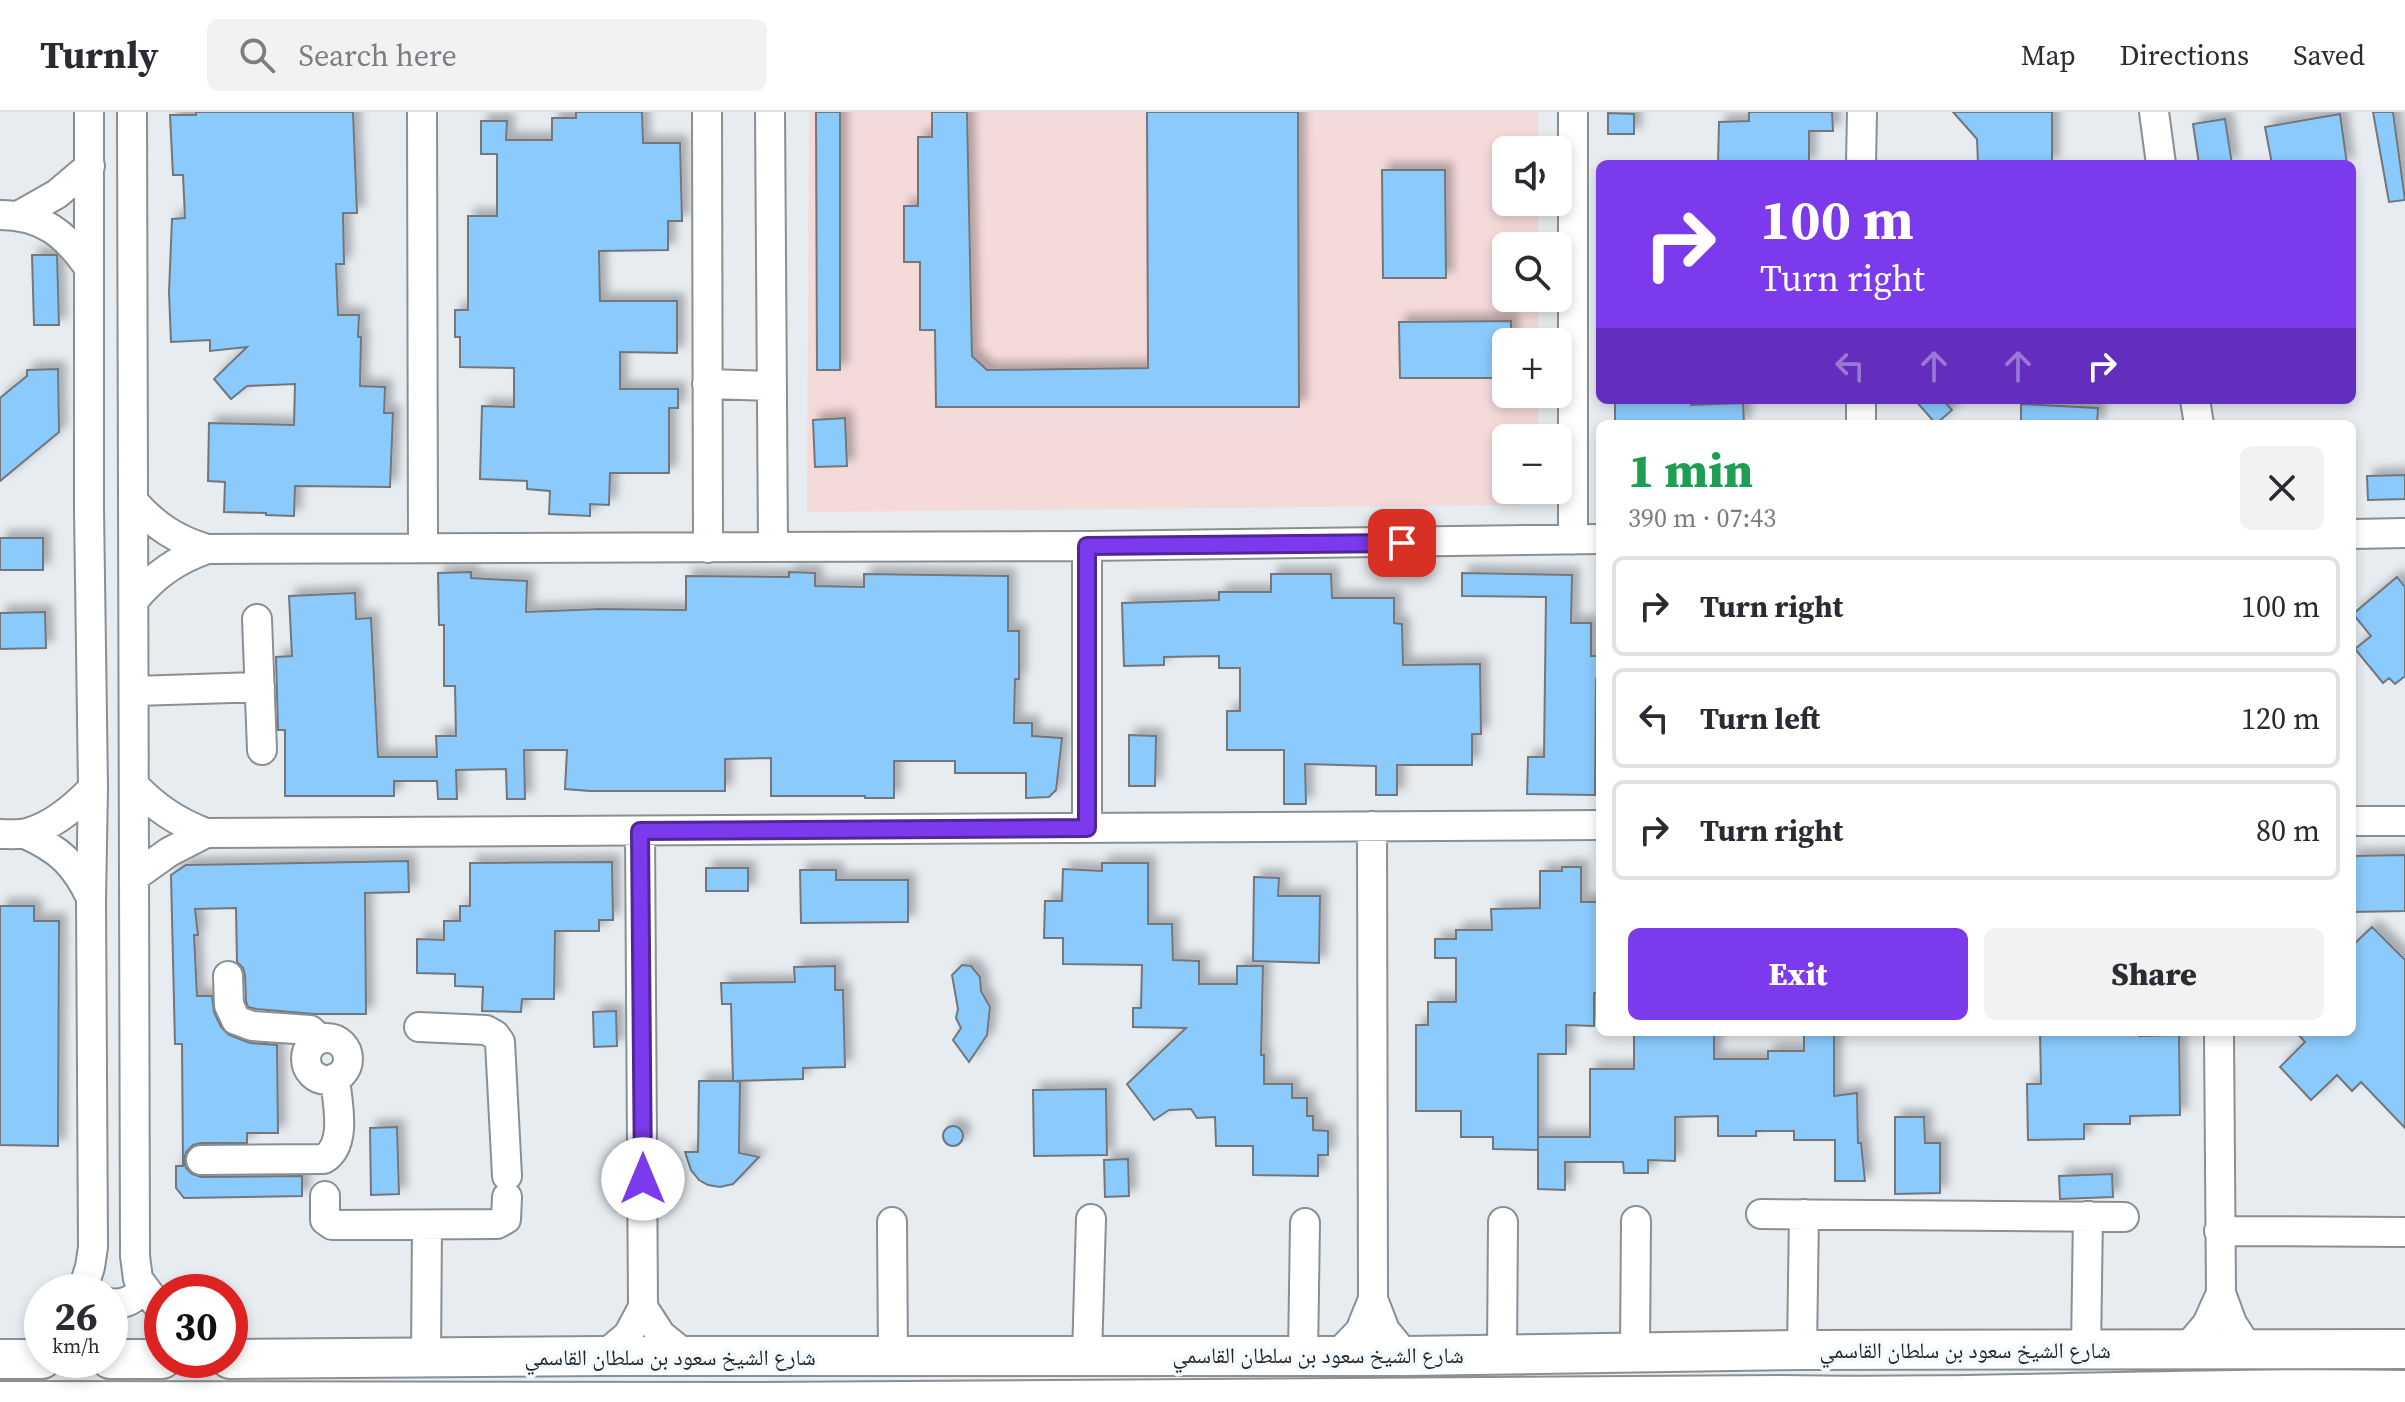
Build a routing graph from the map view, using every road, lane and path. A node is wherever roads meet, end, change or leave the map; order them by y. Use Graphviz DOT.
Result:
graph roads {
  1 [pos="89,112"];
  2 [pos="132,112"];
  3 [pos="422,112"];
  4 [pos="707,112"];
  5 [pos="770,112"];
  6 [pos="1573,112"];
  7 [pos="1862,112"];
  8 [pos="2154,112"];
  9 [pos="1861,160"];
  10 [pos="2160,160"];
  11 [pos="90,166"];
  12 [pos="10,215"];
  13 [pos="89,268"];
  14 [pos="707,384"];
  15 [pos="772,386"];
  16 [pos="134,502"];
  17 [pos="2405,533"];
  18 [pos="2356,534"];
  19 [pos="1586,540"];
  20 [pos="1087,546"];
  21 [pos="773,547"];
  22 [pos="423,548"];
  23 [pos="708,548"];
  24 [pos="207,549"];
  25 [pos="134,600"];
  26 [pos="257,619"];
  27 [pos="260,687"];
  28 [pos="135,691"];
  29 [pos="262,750"];
  30 [pos="134,785"];
  31 [pos="93,788"];
  32 [pos="2356,821"];
  33 [pos="2405,821"];
  34 [pos="1596,825"];
  35 [pos="1372,826"];
  36 [pos="1087,828"];
  37 [pos="640,831"];
  38 [pos="206,833"];
  39 [pos="12,834"];
  40 [pos="134,877"];
  41 [pos="91,898"];
  42 [pos="228,976"];
  43 [pos="419,1027"];
  44 [pos="2219,1036"];
  45 [pos="201,1160"];
  46 [pos="324,1178"];
  47 [pos="1761,1214"];
  48 [pos="1804,1214"];
  49 [pos="2088,1216"];
  50 [pos="2124,1217"];
  51 [pos="1091,1219"];
  52 [pos="1636,1221"];
  53 [pos="892,1222"];
  54 [pos="1503,1222"];
  55 [pos="1305,1223"];
  56 [pos="427,1225"];
  57 [pos="2219,1231"];
  58 [pos="2405,1232"];
  59 [pos="89,1274"];
  60 [pos="143,1288"];
  61 [pos="2221,1293"];
  62 [pos="1373,1299"];
  63 [pos="128,1301"];
  64 [pos="643,1307"];
  65 [pos="2405,1349"];
  66 [pos="1802,1350"];
  67 [pos="1921,1350"];
  68 [pos="2086,1350"];
  69 [pos="2185,1350"];
  70 [pos="2249,1350"];
  71 [pos="1635,1352"];
  72 [pos="1502,1354"];
  73 [pos="603,1356"];
  74 [pos="687,1356"];
  75 [pos="1087,1356"];
  76 [pos="1320,1356"];
  77 [pos="1406,1356"];
  78 [pos="893,1357"];
  79 [pos="426,1358"];
  80 [pos="248,1359"];
  81 [pos="2405,1390"];
  82 [pos="1880,1397"];
  83 [pos="1414,1400"];
  84 [pos="0,1401"];
  85 [pos="989,1401"];
  86 [pos="1138,1401"];
  87 [pos="1229,1401"];
  88 [pos="120,1402"];
  89 [pos="209,1402"];
  90 [pos="445,1402"];
  91 [pos="560,1402"];
  1 -- 11 [label="street"];
  2 -- 16 [label="street"];
  3 -- 22 [label="street"];
  4 -- 14 [label="street"];
  5 -- 15 [label="street"];
  6 -- 19 [label="street"];
  7 -- 9 [label="street"];
  8 -- 10 [label="street"];
  11 -- 12 [label="street"];
  11 -- 13 [label="street"];
  12 -- 13 [label="street"];
  13 -- 31 [label="street"];
  14 -- 15 [label="street"];
  14 -- 23 [label="street"];
  15 -- 21 [label="street"];
  16 -- 24 [label="street"];
  16 -- 25 [label="street"];
  17 -- 18 [label="street"];
  19 -- 20 [label="street"];
  20 -- 21 [label="street"];
  20 -- 36 [label="street"];
  21 -- 23 [label="street"];
  22 -- 23 [label="street"];
  22 -- 24 [label="street"];
  24 -- 25 [label="street"];
  25 -- 28 [label="street"];
  26 -- 27 [label="street"];
  27 -- 28 [label="street"];
  27 -- 29 [label="street"];
  28 -- 30 [label="street"];
  30 -- 38 [label="street"];
  30 -- 40 [label="street"];
  31 -- 39 [label="street"];
  31 -- 41 [label="street"];
  32 -- 33 [label="street"];
  34 -- 35 [label="street"];
  35 -- 36 [label="street"];
  35 -- 62 [label="street"];
  36 -- 37 [label="street"];
  37 -- 38 [label="street"];
  37 -- 64 [label="street"];
  38 -- 40 [label="street"];
  39 -- 41 [label="street"];
  40 -- 60 [label="street"];
  41 -- 59 [label="street"];
  42 -- 46 [label="street"];
  43 -- 56 [label="street"];
  44 -- 57 [label="street"];
  45 -- 46 [label="street"];
  46 -- 56 [label="street"];
  47 -- 48 [label="street"];
  48 -- 49 [label="street"];
  48 -- 66 [label="street"];
  49 -- 50 [label="street"];
  49 -- 68 [label="street"];
  51 -- 75 [label="street"];
  52 -- 71 [label="street"];
  53 -- 78 [label="street"];
  54 -- 72 [label="street"];
  55 -- 76 [label="street"];
  56 -- 79 [label="street"];
  57 -- 58 [label="street"];
  57 -- 61 [label="street"];
  60 -- 63 [label="street"];
  61 -- 69 [label="street"];
  61 -- 70 [label="street"];
  62 -- 76 [label="street"];
  62 -- 77 [label="street"];
  64 -- 73 [label="street"];
  64 -- 74 [label="street"];
  65 -- 70 [label="main road, شارع الشيخ سعود بن سلطان القاسمي"];
  66 -- 67 [label="main road, شارع الشيخ سعود بن سلطان القاسمي"];
  66 -- 71 [label="main road, شارع الشيخ سعود بن سلطان القاسمي"];
  67 -- 68 [label="main road, شارع الشيخ سعود بن سلطان القاسمي"];
  67 -- 82 [label="main road"];
  68 -- 69 [label="main road, شارع الشيخ سعود بن سلطان القاسمي"];
  69 -- 70 [label="main road, شارع الشيخ سعود بن سلطان القاسمي"];
  71 -- 72 [label="main road, شارع الشيخ سعود بن سلطان القاسمي"];
  72 -- 77 [label="main road, شارع الشيخ سعود بن سلطان القاسمي"];
  73 -- 74 [label="main road, شارع الشيخ سعود بن سلطان القاسمي"];
  73 -- 79 [label="main road, شارع الشيخ سعود بن سلطان القاسمي"];
  74 -- 78 [label="main road, شارع الشيخ سعود بن سلطان القاسمي"];
  75 -- 76 [label="main road, شارع الشيخ سعود بن سلطان القاسمي"];
  75 -- 78 [label="main road, شارع الشيخ سعود بن سلطان القاسمي"];
  76 -- 77 [label="main road, شارع الشيخ سعود بن سلطان القاسمي"];
  79 -- 80 [label="main road, شارع الشيخ سعود بن سلطان القاسمي"];
  81 -- 82 [label="main road, شارع الشيخ سعود بن سلطان القاسمي"];
  82 -- 83 [label="main road, شارع الشيخ سعود بن سلطان القاسمي"];
  83 -- 87 [label="main road, شارع الشيخ سعود بن سلطان القاسمي"];
  84 -- 88 [label="main road, شارع الشيخ سعود بن سلطان القاسمي"];
  85 -- 86 [label="main road, شارع الشيخ سعود بن سلطان القاسمي"];
  85 -- 91 [label="main road, شارع الشيخ سعود بن سلطان القاسمي"];
  86 -- 87 [label="main road, شارع الشيخ سعود بن سلطان القاسمي"];
  88 -- 89 [label="main road, شارع الشيخ سعود بن سلطان القاسمي"];
  89 -- 90 [label="main road, شارع الشيخ سعود بن سلطان القاسمي"];
  90 -- 91 [label="main road, شارع الشيخ سعود بن سلطان القاسمي"];
}
